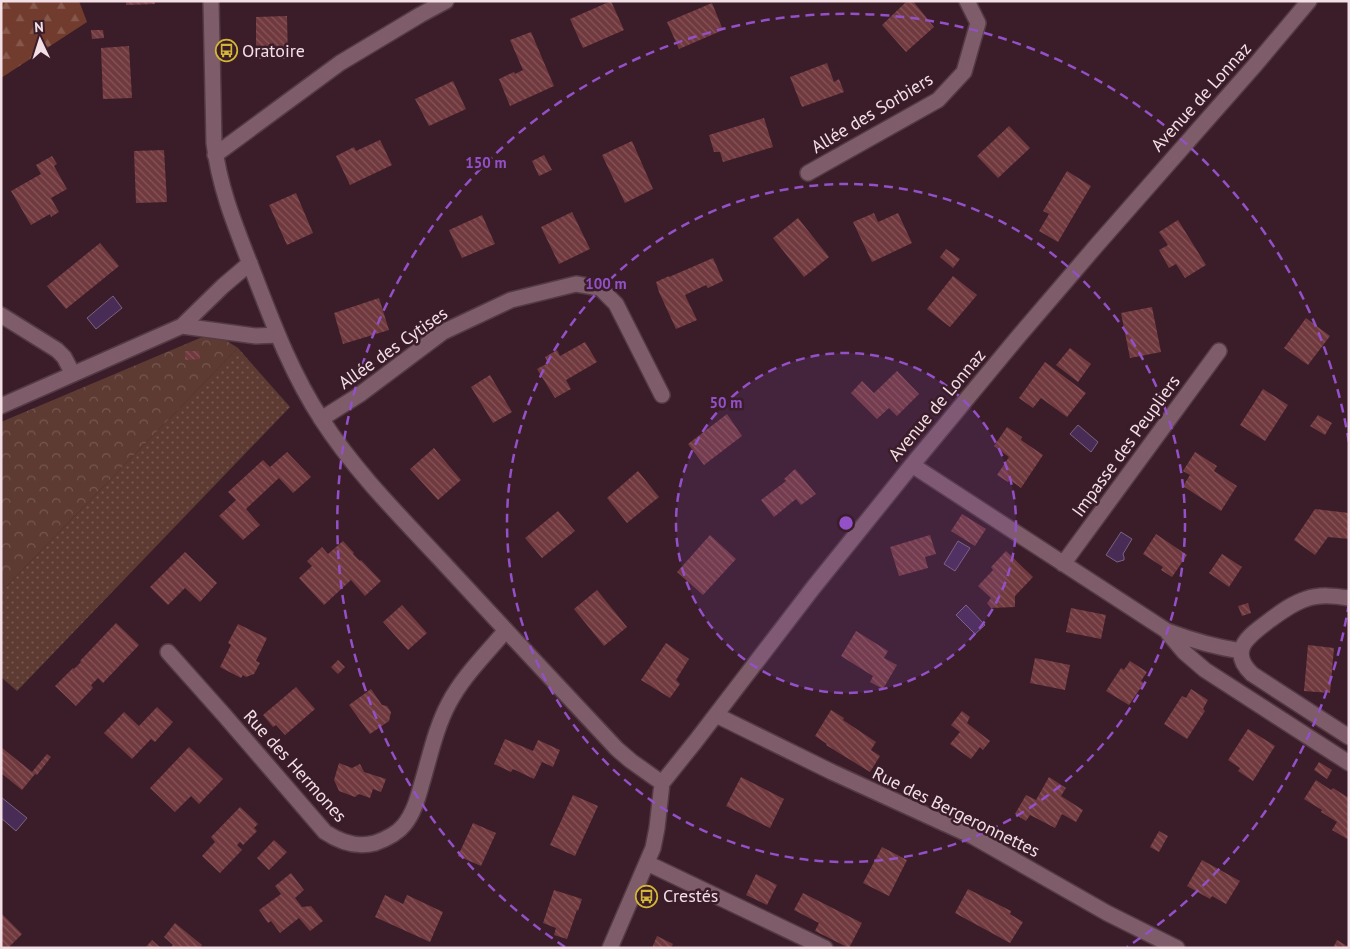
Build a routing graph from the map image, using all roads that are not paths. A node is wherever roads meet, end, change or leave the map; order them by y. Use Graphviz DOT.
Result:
graph roads {
  1 [pos="211,1"];
  2 [pos="446,1"];
  3 [pos="967,1"];
  4 [pos="1309,1"];
  5 [pos="215,155"];
  6 [pos="808,173"];
  7 [pos="250,263"];
  8 [pos="1,315"];
  9 [pos="182,326"];
  10 [pos="278,335"];
  11 [pos="1219,351"];
  12 [pos="73,374"];
  13 [pos="662,395"];
  14 [pos="1,406"];
  15 [pos="321,419"];
  16 [pos="912,465"];
  17 [pos="1063,564"];
  18 [pos="1349,598"];
  19 [pos="506,630"];
  20 [pos="1166,632"];
  21 [pos="1241,651"];
  22 [pos="168,652"];
  23 [pos="716,715"];
  24 [pos="1349,737"];
  25 [pos="1349,763"];
  26 [pos="662,783"];
  27 [pos="647,864"];
  28 [pos="610,948"];
  29 [pos="826,948"];
  30 [pos="1176,948"];
  1 -- 5 [label="street"];
  2 -- 5 [label="street"];
  3 -- 6 [label="street, Allée des Sorbiers"];
  4 -- 16 [label="street, Avenue de Lonnaz"];
  5 -- 7 [label="street"];
  7 -- 9 [label="street"];
  7 -- 10 [label="street"];
  8 -- 12 [label="street"];
  9 -- 10 [label="street"];
  9 -- 12 [label="street"];
  10 -- 15 [label="street"];
  11 -- 17 [label="street, Impasse des Peupliers"];
  12 -- 14 [label="street"];
  13 -- 15 [label="street, Allée des Cytises"];
  15 -- 19 [label="street"];
  16 -- 17 [label="street"];
  16 -- 23 [label="street, Avenue de Lonnaz"];
  17 -- 20 [label="street"];
  18 -- 21 [label="street"];
  19 -- 22 [label="street, Rue des Hermones"];
  19 -- 26 [label="street"];
  20 -- 21 [label="street"];
  20 -- 25 [label="street"];
  21 -- 24 [label="street"];
  23 -- 26 [label="street, Avenue de Lonnaz"];
  23 -- 30 [label="street, Rue des Bergeronnettes"];
  26 -- 27 [label="street"];
  27 -- 28 [label="street"];
  27 -- 29 [label="street"];
}
